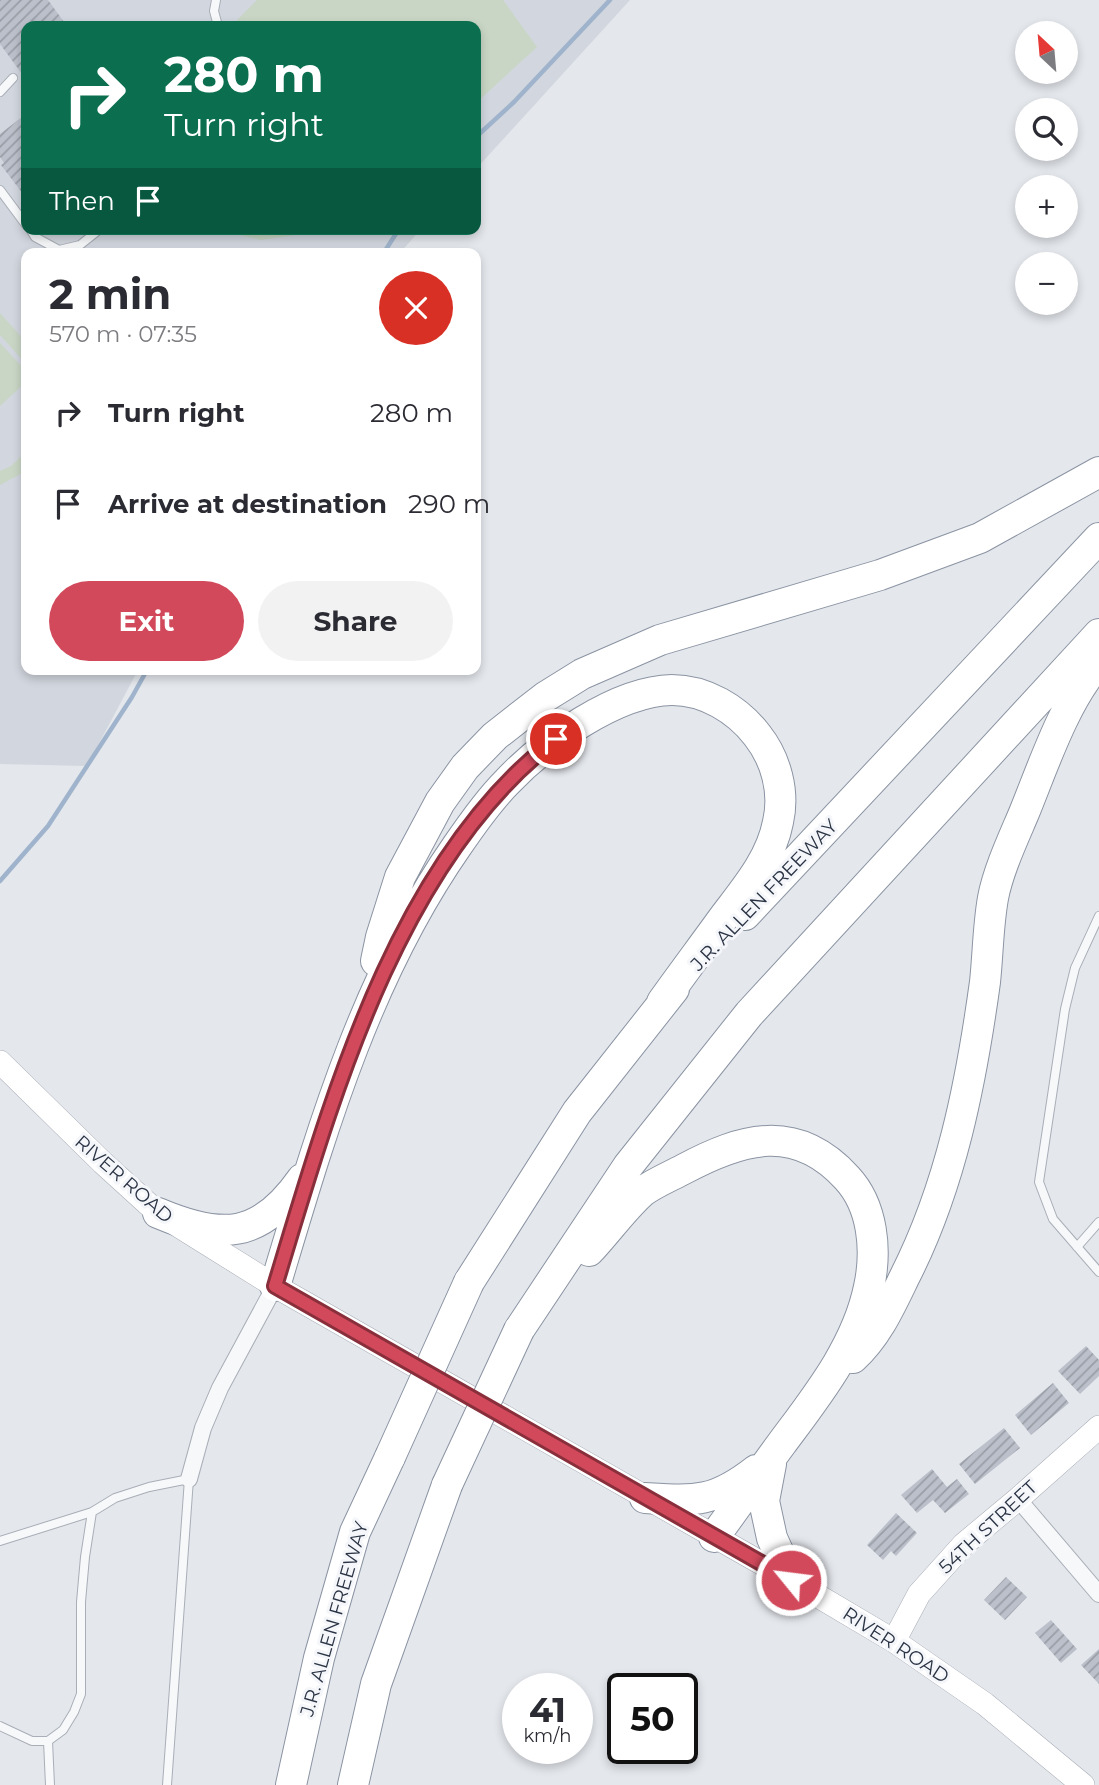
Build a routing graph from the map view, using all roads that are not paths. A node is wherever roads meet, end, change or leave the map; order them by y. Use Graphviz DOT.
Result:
graph roads {
  1 [pos="216,0"];
  2 [pos="217,21"];
  3 [pos="13,78"];
  4 [pos="0,92"];
  5 [pos="0,190"];
  6 [pos="21,218"];
  7 [pos="34,235"];
  8 [pos="92,235"];
  9 [pos="55,248"];
  10 [pos="67,248"];
  11 [pos="1099,472"];
  12 [pos="1099,538"];
  13 [pos="1099,634"];
  14 [pos="1099,662"];
  15 [pos="1099,915"];
  16 [pos="662,1002"];
  17 [pos="368,1005"];
  18 [pos="0,1062"];
  19 [pos="311,1167"];
  20 [pos="158,1213"];
  21 [pos="1099,1222"];
  22 [pos="1077,1247"];
  23 [pos="1099,1272"];
  24 [pos="275,1286"];
  25 [pos="519,1330"];
  26 [pos="825,1385"];
  27 [pos="1099,1427"];
  28 [pos="772,1457"];
  29 [pos="189,1479"];
  30 [pos="645,1498"];
  31 [pos="1018,1499"];
  32 [pos="92,1512"];
  33 [pos="714,1538"];
  34 [pos="0,1541"];
  35 [pos="791,1580"];
  36 [pos="1099,1594"];
  37 [pos="894,1641"];
  38 [pos="0,1726"];
  39 [pos="48,1741"];
  40 [pos="50,1785"];
  41 [pos="167,1785"];
  42 [pos="291,1785"];
  43 [pos="353,1785"];
  44 [pos="1083,1785"];
  1 -- 2 [label="lane"];
  3 -- 4 [label="lane"];
  5 -- 6 [label="lane"];
  7 -- 9 [label="lane"];
  8 -- 10 [label="lane"];
  11 -- 17 [label="highway"];
  12 -- 16 [label="highway, J.R. ALLEN FREEWAY"];
  13 -- 25 [label="highway"];
  14 -- 26 [label="highway"];
  15 -- 22 [label="lane"];
  16 -- 17 [label="highway"];
  16 -- 42 [label="highway, J.R. ALLEN FREEWAY, bridge"];
  17 -- 19 [label="highway"];
  18 -- 20 [label="main road, RIVER ROAD"];
  19 -- 20 [label="highway"];
  19 -- 24 [label="highway"];
  20 -- 24 [label="main road, RIVER ROAD"];
  21 -- 22 [label="lane"];
  22 -- 23 [label="lane"];
  24 -- 29 [label="street"];
  24 -- 30 [label="main road, RIVER ROAD"];
  25 -- 26 [label="highway"];
  25 -- 43 [label="highway, bridge"];
  26 -- 28 [label="highway"];
  27 -- 31 [label="main road, 54TH STREET"];
  28 -- 30 [label="highway"];
  28 -- 33 [label="highway"];
  28 -- 35 [label="highway"];
  29 -- 32 [label="lane"];
  29 -- 41 [label="lane"];
  30 -- 33 [label="main road, RIVER ROAD"];
  31 -- 36 [label="street"];
  31 -- 37 [label="main road, 54TH STREET"];
  32 -- 34 [label="lane"];
  32 -- 39 [label="lane"];
  33 -- 35 [label="main road, RIVER ROAD"];
  35 -- 37 [label="main road, RIVER ROAD"];
  37 -- 44 [label="main road, RIVER ROAD"];
  38 -- 39 [label="lane"];
  39 -- 40 [label="lane"];
}
